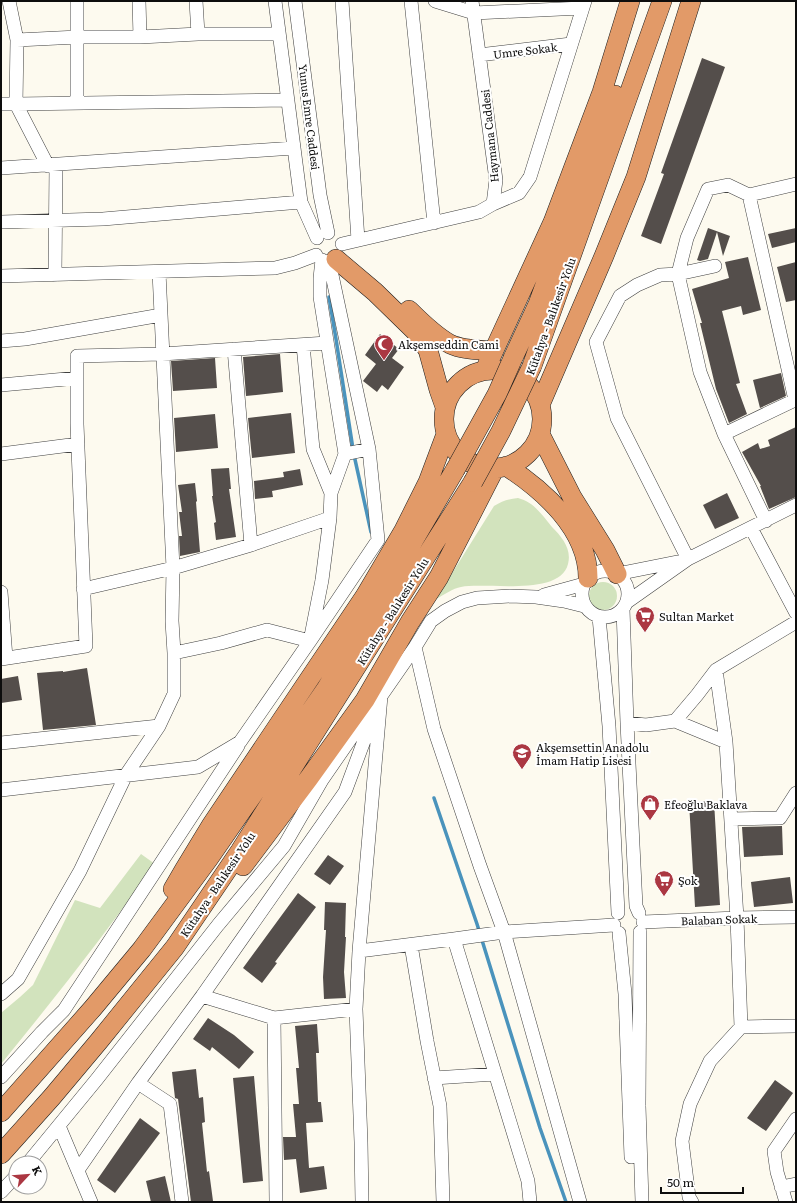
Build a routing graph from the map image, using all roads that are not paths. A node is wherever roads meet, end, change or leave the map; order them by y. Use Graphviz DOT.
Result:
graph roads {
  1 [pos="9,1"];
  2 [pos="77,1"];
  3 [pos="139,1"];
  4 [pos="196,1"];
  5 [pos="275,1"];
  6 [pos="295,1"];
  7 [pos="342,1"];
  8 [pos="411,1"];
  9 [pos="435,1"];
  10 [pos="630,1"];
  11 [pos="649,1"];
  12 [pos="662,1"];
  13 [pos="691,1"];
  14 [pos="584,5"];
  15 [pos="473,7"];
  16 [pos="198,34"];
  17 [pos="279,34"];
  18 [pos="78,37"];
  19 [pos="140,37"];
  20 [pos="17,40"];
  21 [pos="571,44"];
  22 [pos="479,56"];
  23 [pos="288,100"];
  24 [pos="76,102"];
  25 [pos="1,104"];
  26 [pos="16,104"];
  27 [pos="294,148"];
  28 [pos="52,165"];
  29 [pos="1,168"];
  30 [pos="796,184"];
  31 [pos="749,195"];
  32 [pos="301,202"];
  33 [pos="493,204"];
  34 [pos="55,220"];
  35 [pos="1,222"];
  36 [pos="434,223"];
  37 [pos="323,236"];
  38 [pos="335,253"];
  39 [pos="715,266"];
  40 [pos="159,272"];
  41 [pos="678,274"];
  42 [pos="55,275"];
  43 [pos="1,276"];
  44 [pos="161,315"];
  45 [pos="1,341"];
  46 [pos="327,343"];
  47 [pos="303,345"];
  48 [pos="234,349"];
  49 [pos="493,351"];
  50 [pos="162,354"];
  51 [pos="485,370"];
  52 [pos="77,378"];
  53 [pos="1,384"];
  54 [pos="796,400"];
  55 [pos="540,405"];
  56 [pos="445,407"];
  57 [pos="446,434"];
  58 [pos="540,434"];
  59 [pos="724,434"];
  60 [pos="78,444"];
  61 [pos="369,449"];
  62 [pos="1,454"];
  63 [pos="344,454"];
  64 [pos="500,467"];
  65 [pos="331,493"];
  66 [pos="796,505"];
  67 [pos="330,518"];
  68 [pos="766,520"];
  69 [pos="752,528"];
  70 [pos="251,544"];
  71 [pos="688,559"];
  72 [pos="173,568"];
  73 [pos="617,574"];
  74 [pos="586,581"];
  75 [pos="83,589"];
  76 [pos="1,592"];
  77 [pos="536,597"];
  78 [pos="625,605"];
  79 [pos="584,606"];
  80 [pos="796,613"];
  81 [pos="598,617"];
  82 [pos="796,622"];
  83 [pos="310,641"];
  84 [pos="415,647"];
  85 [pos="174,653"];
  86 [pos="3,659"];
  87 [pos="716,670"];
  88 [pos="380,696"];
  89 [pos="675,720"];
  90 [pos="627,723"];
  91 [pos="160,726"];
  92 [pos="240,742"];
  93 [pos="726,742"];
  94 [pos="1,743"];
  95 [pos="126,776"];
  96 [pos="1,790"];
  97 [pos="796,793"];
  98 [pos="731,819"];
  99 [pos="796,917"];
  100 [pos="737,918"];
  101 [pos="640,922"];
  102 [pos="617,924"];
  103 [pos="504,932"];
  104 [pos="454,939"];
  105 [pos="411,945"];
  106 [pos="175,947"];
  107 [pos="142,949"];
  108 [pos="359,951"];
  109 [pos="1,994"];
  110 [pos="202,996"];
  111 [pos="356,1009"];
  112 [pos="274,1018"];
  113 [pos="796,1026"];
  114 [pos="740,1027"];
  115 [pos="495,1074"];
  116 [pos="1,1077"];
  117 [pos="434,1078"];
  118 [pos="138,1083"];
  119 [pos="1,1112"];
  120 [pos="796,1119"];
  121 [pos="59,1126"];
  122 [pos="1,1154"];
  123 [pos="35,1155"];
  124 [pos="78,1170"];
  125 [pos="796,1184"];
  126 [pos="8,1185"];
  127 [pos="781,1188"];
  128 [pos="1,1192"];
  129 [pos="91,1202"];
  130 [pos="182,1202"];
  131 [pos="276,1202"];
  132 [pos="362,1202"];
  133 [pos="443,1202"];
  134 [pos="530,1202"];
  135 [pos="580,1202"];
  136 [pos="633,1202"];
  137 [pos="642,1202"];
  138 [pos="692,1202"];
  139 [pos="786,1202"];
  1 -- 20 [label="street"];
  2 -- 18 [label="street"];
  3 -- 19 [label="street"];
  4 -- 16 [label="street"];
  5 -- 17 [label="street"];
  6 -- 37 [label="street, Yunus Emre Caddesi"];
  7 -- 38 [label="street"];
  8 -- 36 [label="street"];
  9 -- 15 [label="street"];
  10 -- 49 [label="highway"];
  11 -- 107 [label="highway, Kütahya - Balıkesir Yolu, bridge"];
  12 -- 106 [label="highway, Kütahya - Balıkesir Yolu, bridge"];
  13 -- 55 [label="highway"];
  14 -- 15 [label="street"];
  14 -- 21 [label="street"];
  15 -- 22 [label="street, Haymana Caddesi"];
  16 -- 17 [label="street"];
  16 -- 19 [label="street"];
  17 -- 23 [label="street"];
  18 -- 19 [label="street"];
  18 -- 20 [label="street"];
  18 -- 24 [label="street"];
  20 -- 26 [label="street"];
  21 -- 22 [label="street, Umre Sokak"];
  21 -- 33 [label="street"];
  22 -- 33 [label="street, Haymana Caddesi"];
  23 -- 24 [label="street"];
  23 -- 27 [label="street"];
  24 -- 26 [label="street"];
  25 -- 26 [label="street"];
  26 -- 28 [label="street"];
  27 -- 28 [label="street"];
  27 -- 32 [label="street"];
  28 -- 29 [label="street"];
  28 -- 34 [label="street"];
  30 -- 31 [label="street"];
  31 -- 41 [label="street"];
  31 -- 54 [label="street"];
  32 -- 34 [label="street"];
  32 -- 37 [label="street"];
  33 -- 36 [label="street"];
  34 -- 35 [label="street"];
  34 -- 42 [label="street"];
  36 -- 38 [label="street"];
  37 -- 38 [label="street"];
  37 -- 38 [label="street, Yunus Emre Caddesi"];
  38 -- 40 [label="street"];
  38 -- 46 [label="street"];
  38 -- 49 [label="highway"];
  38 -- 56 [label="highway"];
  38 -- 61 [label="street"];
  39 -- 41 [label="street"];
  40 -- 42 [label="street"];
  40 -- 44 [label="street"];
  41 -- 59 [label="street"];
  41 -- 71 [label="street"];
  42 -- 43 [label="street"];
  44 -- 45 [label="street"];
  44 -- 50 [label="street"];
  46 -- 47 [label="street"];
  46 -- 63 [label="street"];
  47 -- 48 [label="street"];
  47 -- 65 [label="street"];
  48 -- 50 [label="street"];
  48 -- 70 [label="street"];
  49 -- 51 [label="highway"];
  50 -- 52 [label="street"];
  50 -- 72 [label="street"];
  51 -- 55 [label="highway"];
  51 -- 56 [label="highway"];
  52 -- 53 [label="street"];
  52 -- 60 [label="street"];
  54 -- 59 [label="street"];
  55 -- 58 [label="highway"];
  56 -- 57 [label="highway"];
  57 -- 64 [label="highway"];
  57 -- 107 [label="highway"];
  58 -- 64 [label="highway"];
  58 -- 73 [label="highway"];
  59 -- 68 [label="street"];
  60 -- 62 [label="street"];
  60 -- 75 [label="street"];
  61 -- 63 [label="street"];
  61 -- 83 [label="street"];
  63 -- 65 [label="street"];
  64 -- 74 [label="highway"];
  64 -- 106 [label="highway"];
  65 -- 67 [label="street"];
  66 -- 68 [label="street"];
  67 -- 70 [label="street"];
  67 -- 83 [label="street"];
  68 -- 69 [label="street"];
  69 -- 71 [label="street"];
  69 -- 80 [label="street"];
  70 -- 72 [label="street"];
  71 -- 73 [label="street"];
  71 -- 78 [label="street"];
  72 -- 75 [label="street"];
  72 -- 85 [label="street"];
  73 -- 74 [label="street"];
  73 -- 78 [label="street"];
  74 -- 77 [label="street"];
  74 -- 79 [label="street"];
  75 -- 86 [label="street"];
  76 -- 86 [label="street"];
  77 -- 79 [label="street"];
  77 -- 84 [label="street"];
  78 -- 81 [label="street"];
  78 -- 90 [label="street"];
  79 -- 81 [label="street"];
  81 -- 102 [label="street"];
  82 -- 87 [label="street"];
  83 -- 85 [label="street"];
  83 -- 92 [label="street"];
  84 -- 88 [label="street"];
  84 -- 103 [label="street"];
  85 -- 91 [label="street"];
  87 -- 89 [label="street"];
  87 -- 93 [label="street"];
  88 -- 108 [label="street"];
  88 -- 110 [label="street"];
  88 -- 121 [label="street"];
  89 -- 90 [label="street"];
  89 -- 93 [label="street"];
  90 -- 101 [label="street"];
  91 -- 94 [label="street"];
  91 -- 95 [label="street"];
  92 -- 95 [label="street"];
  92 -- 116 [label="street"];
  93 -- 98 [label="street"];
  95 -- 96 [label="street"];
  95 -- 109 [label="street"];
  97 -- 98 [label="street"];
  98 -- 100 [label="street"];
  99 -- 100 [label="street, Balaban Sokak"];
  100 -- 101 [label="street, Balaban Sokak"];
  100 -- 114 [label="street"];
  101 -- 102 [label="street"];
  101 -- 102 [label="street"];
  101 -- 137 [label="street"];
  102 -- 103 [label="street"];
  102 -- 136 [label="street"];
  103 -- 104 [label="street"];
  103 -- 135 [label="street"];
  104 -- 105 [label="street"];
  104 -- 115 [label="street"];
  105 -- 108 [label="street"];
  105 -- 117 [label="street"];
  106 -- 122 [label="highway, Kütahya - Balıkesir Yolu"];
  107 -- 119 [label="highway, Kütahya - Balıkesir Yolu"];
  108 -- 111 [label="street"];
  110 -- 112 [label="street"];
  110 -- 118 [label="street"];
  111 -- 112 [label="street"];
  111 -- 132 [label="street"];
  112 -- 131 [label="street"];
  113 -- 114 [label="street"];
  114 -- 138 [label="street"];
  115 -- 117 [label="street"];
  115 -- 134 [label="street"];
  117 -- 133 [label="street"];
  118 -- 124 [label="street"];
  118 -- 130 [label="street"];
  120 -- 127 [label="street"];
  121 -- 123 [label="street"];
  121 -- 124 [label="street"];
  124 -- 129 [label="street"];
  125 -- 127 [label="street"];
  126 -- 128 [label="street"];
  127 -- 139 [label="street"];
}
